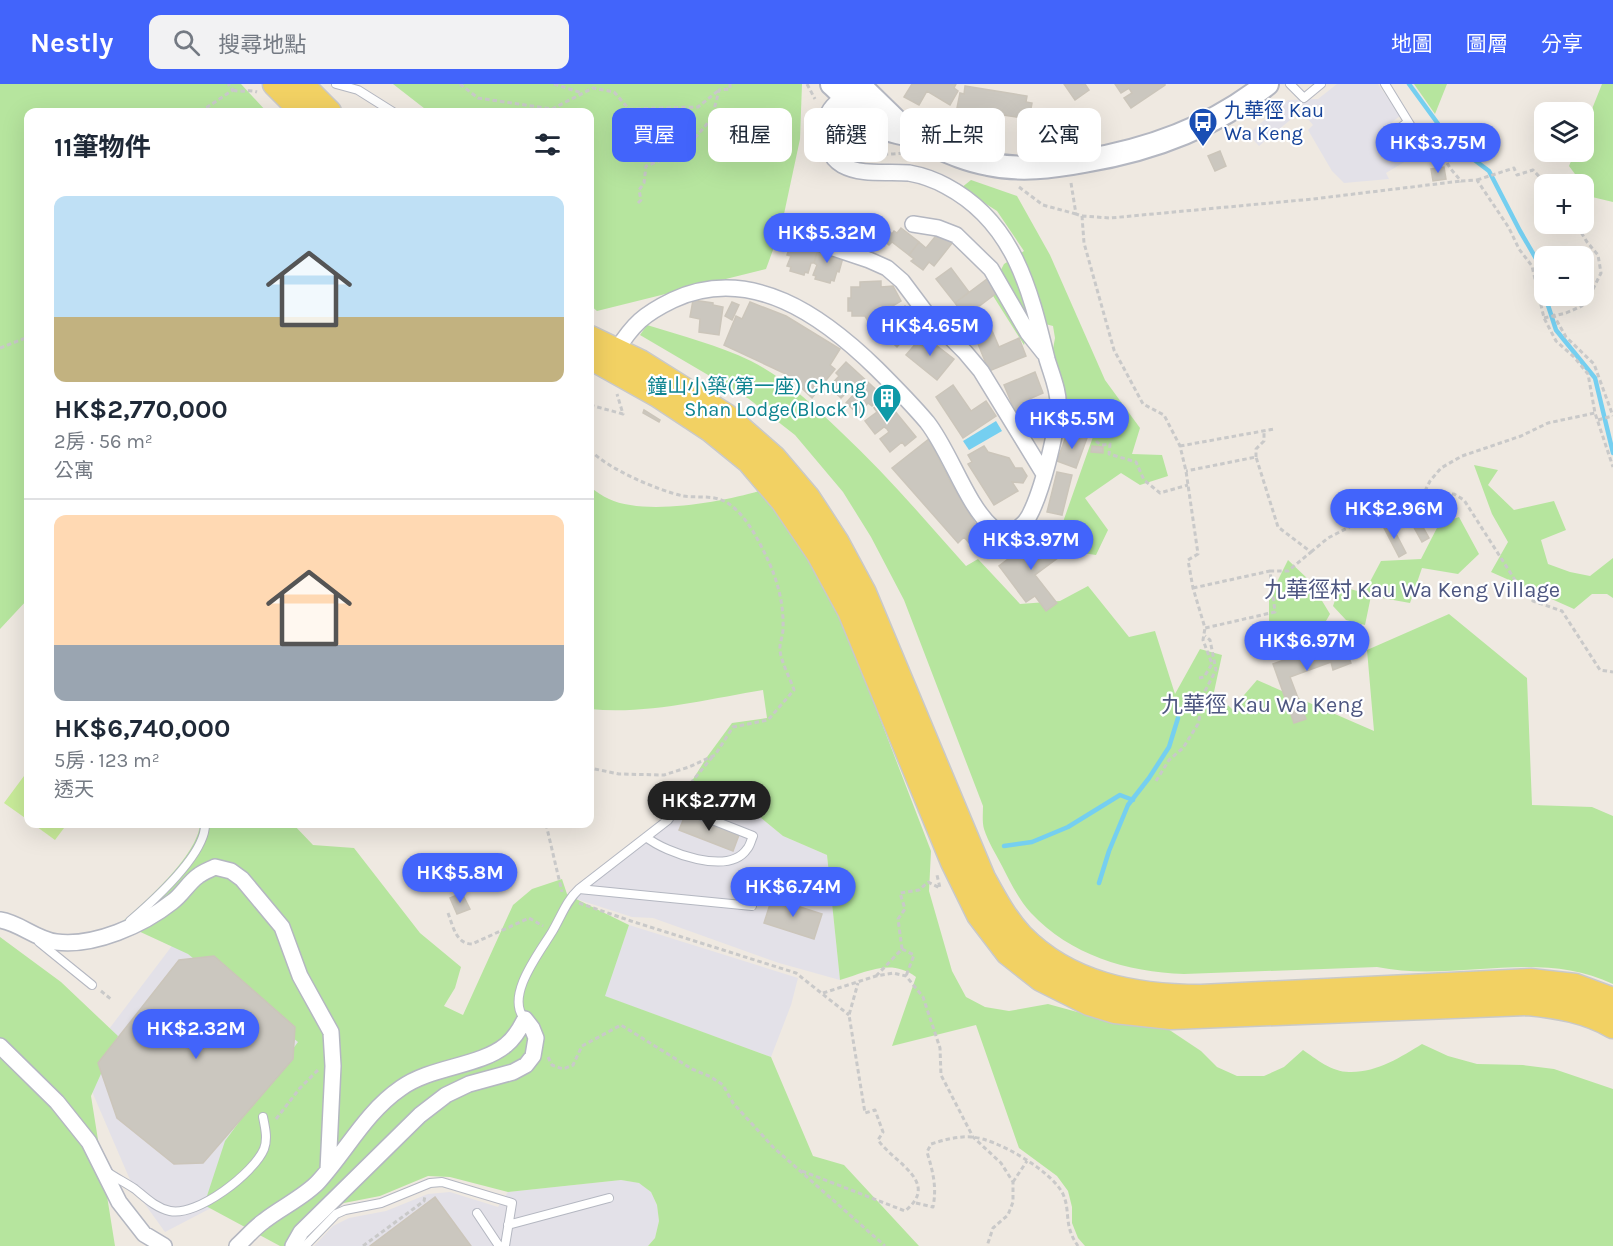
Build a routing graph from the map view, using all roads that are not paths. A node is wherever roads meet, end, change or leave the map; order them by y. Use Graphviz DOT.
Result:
graph roads {
  1 [pos="275,84"];
  2 [pos="336,84"];
  3 [pos="1267,84"];
  4 [pos="1290,84"];
  5 [pos="1321,84"];
  6 [pos="1385,84"];
  7 [pos="849,88"];
  8 [pos="313,99"];
  9 [pos="388,108"];
  10 [pos="1408,122"];
  11 [pos="913,224"];
  12 [pos="795,235"];
  13 [pos="594,344"];
  14 [pos="1046,356"];
  15 [pos="608,365"];
  16 [pos="1044,474"];
  17 [pos="679,805"];
  18 [pos="687,810"];
  19 [pos="205,828"];
  20 [pos="646,837"];
  21 [pos="579,889"];
  22 [pos="752,906"];
  23 [pos="0,920"];
  24 [pos="124,929"];
  25 [pos="24,930"];
  26 [pos="92,985"];
  27 [pos="1613,1000"];
  28 [pos="525,1019"];
  29 [pos="1613,1026"];
  30 [pos="0,1046"];
  31 [pos="263,1117"];
  32 [pos="103,1170"];
  33 [pos="328,1170"];
  34 [pos="609,1198"];
  35 [pos="477,1212"];
  36 [pos="508,1225"];
  37 [pos="164,1246"];
  38 [pos="237,1246"];
  39 [pos="293,1246"];
  40 [pos="305,1246"];
  41 [pos="499,1246"];
  42 [pos="505,1246"];
  1 -- 8 [label="main road"];
  2 -- 9 [label="lane"];
  3 -- 7 [label="main road"];
  4 -- 5 [label="lane"];
  6 -- 10 [label="lane"];
  7 -- 14 [label="street"];
  11 -- 14 [label="street"];
  12 -- 16 [label="street"];
  13 -- 15 [label="main road"];
  14 -- 16 [label="street"];
  15 -- 16 [label="street"];
  15 -- 27 [label="main road"];
  15 -- 29 [label="main road"];
  17 -- 20 [label="lane"];
  18 -- 20 [label="lane"];
  19 -- 24 [label="lane"];
  20 -- 21 [label="lane"];
  21 -- 22 [label="lane"];
  21 -- 28 [label="lane"];
  23 -- 25 [label="street"];
  24 -- 25 [label="street"];
  24 -- 33 [label="street"];
  25 -- 26 [label="lane"];
  28 -- 33 [label="street"];
  28 -- 39 [label="street"];
  30 -- 32 [label="street"];
  31 -- 32 [label="lane"];
  32 -- 37 [label="street"];
  33 -- 38 [label="street"];
  34 -- 36 [label="lane"];
  35 -- 41 [label="lane"];
  36 -- 40 [label="lane"];
  36 -- 42 [label="lane"];
}
